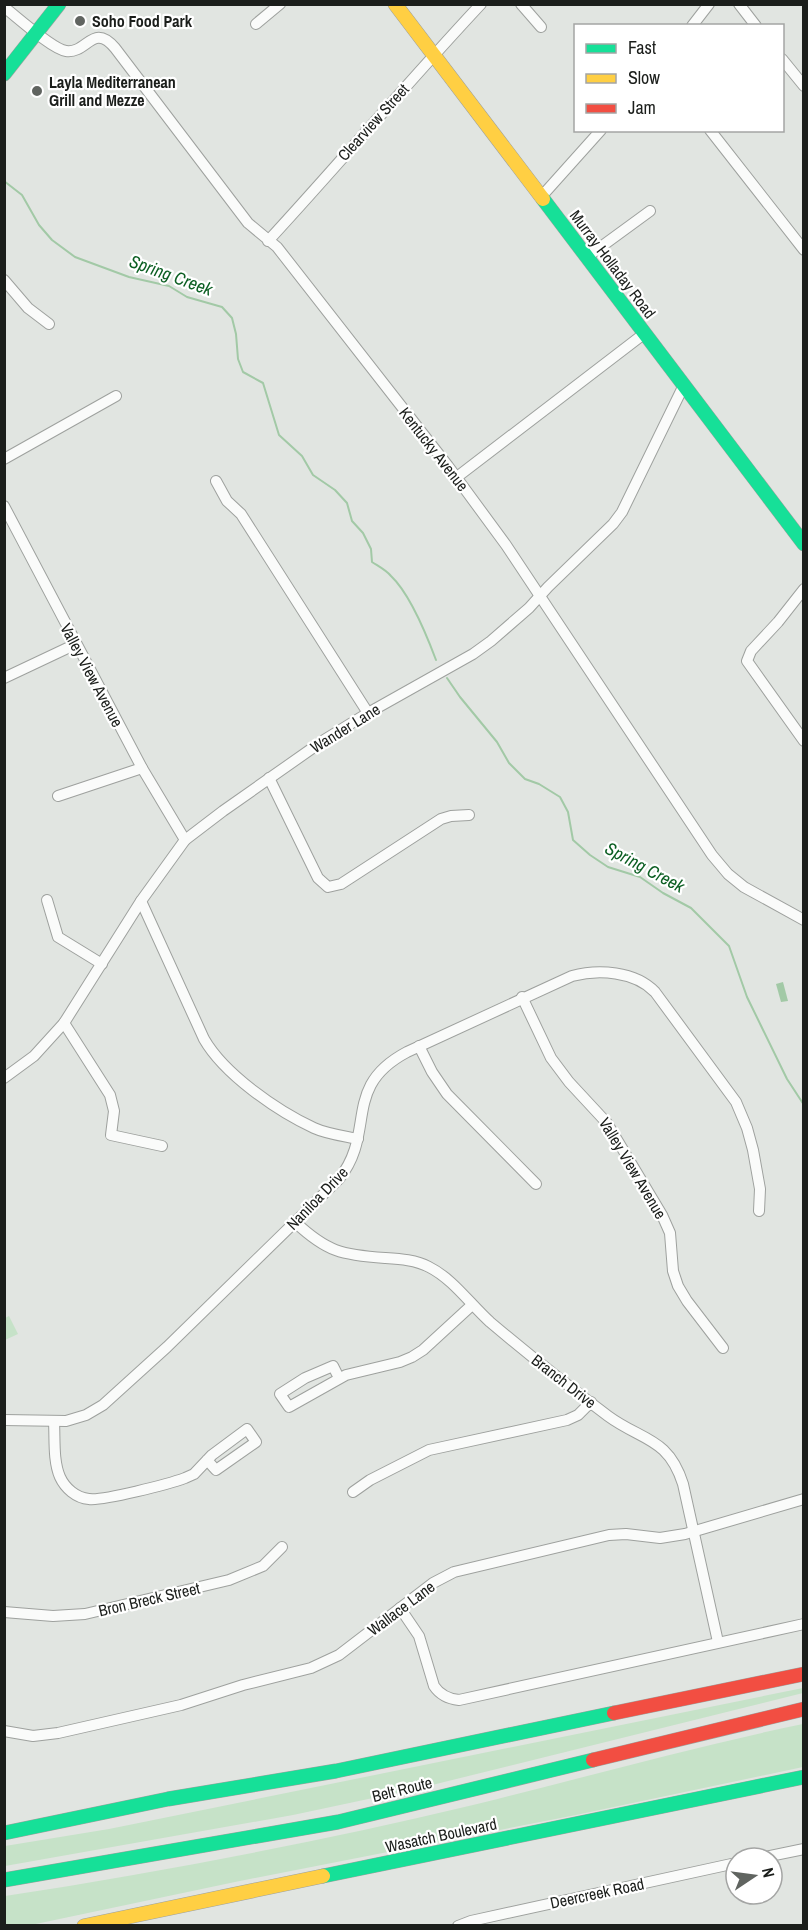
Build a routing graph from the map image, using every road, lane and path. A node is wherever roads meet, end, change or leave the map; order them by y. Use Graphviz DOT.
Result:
graph roads {
  1 [pos="59,4"];
  2 [pos="280,4"];
  3 [pos="395,4"];
  4 [pos="481,4"];
  5 [pos="521,4"];
  6 [pos="709,4"];
  7 [pos="739,4"];
  8 [pos="4,7"];
  9 [pos="256,24"];
  10 [pos="694,24"];
  11 [pos="754,24"];
  12 [pos="541,27"];
  13 [pos="36,32"];
  14 [pos="434,55"];
  15 [pos="784,60"];
  16 [pos="4,74"];
  17 [pos="804,86"];
  18 [pos="599,132"];
  19 [pos="712,132"];
  20 [pos="541,196"];
  21 [pos="650,211"];
  22 [pos="268,241"];
  23 [pos="804,250"];
  24 [pos="587,257"];
  25 [pos="4,280"];
  26 [pos="49,324"];
  27 [pos="645,333"];
  28 [pos="684,385"];
  29 [pos="116,396"];
  30 [pos="4,459"];
  31 [pos="457,477"];
  32 [pos="216,481"];
  33 [pos="4,506"];
  34 [pos="804,544"];
  35 [pos="804,589"];
  36 [pos="540,597"];
  37 [pos="76,644"];
  38 [pos="4,678"];
  39 [pos="368,712"];
  40 [pos="804,741"];
  41 [pos="142,768"];
  42 [pos="270,778"];
  43 [pos="58,796"];
  44 [pos="470,815"];
  45 [pos="185,840"];
  46 [pos="47,900"];
  47 [pos="141,901"];
  48 [pos="804,920"];
  49 [pos="102,964"];
  50 [pos="522,997"];
  51 [pos="64,1023"];
  52 [pos="419,1046"];
  53 [pos="4,1078"];
  54 [pos="358,1139"];
  55 [pos="162,1146"];
  56 [pos="536,1184"];
  57 [pos="759,1211"];
  58 [pos="295,1222"];
  59 [pos="472,1305"];
  60 [pos="723,1348"];
  61 [pos="342,1377"];
  62 [pos="591,1402"];
  63 [pos="4,1420"];
  64 [pos="54,1422"];
  65 [pos="207,1460"];
  66 [pos="353,1491"];
  67 [pos="804,1499"];
  68 [pos="693,1532"];
  69 [pos="282,1546"];
  70 [pos="400,1608"];
  71 [pos="4,1612"];
  72 [pos="804,1624"];
  73 [pos="718,1642"];
  74 [pos="804,1674"];
  75 [pos="804,1709"];
  76 [pos="4,1731"];
  77 [pos="804,1777"];
  78 [pos="4,1833"];
  79 [pos="804,1849"];
  80 [pos="784,1853"];
  81 [pos="724,1866"];
  82 [pos="4,1880"];
  83 [pos="84,1926"];
  84 [pos="458,1926"];
  1 -- 13 [label="main road"];
  2 -- 9 [label="street"];
  3 -- 14 [label="main road, Murray Holladay Road"];
  4 -- 14 [label="street, Clearview Street"];
  5 -- 12 [label="street"];
  6 -- 10 [label="street"];
  7 -- 11 [label="street"];
  8 -- 13 [label="street"];
  13 -- 16 [label="main road"];
  13 -- 22 [label="street, Kentucky Avenue"];
  14 -- 20 [label="main road, Murray Holladay Road"];
  14 -- 22 [label="street, Clearview Street"];
  15 -- 17 [label="street"];
  18 -- 20 [label="street"];
  19 -- 23 [label="street"];
  20 -- 24 [label="main road, Murray Holladay Road"];
  21 -- 24 [label="street"];
  22 -- 31 [label="street, Kentucky Avenue"];
  24 -- 27 [label="main road, Murray Holladay Road"];
  25 -- 26 [label="street"];
  27 -- 28 [label="main road, Murray Holladay Road"];
  27 -- 31 [label="street"];
  28 -- 34 [label="main road, Murray Holladay Road"];
  28 -- 36 [label="street, Wander Lane"];
  29 -- 30 [label="street"];
  31 -- 36 [label="street, Kentucky Avenue"];
  32 -- 39 [label="street"];
  33 -- 37 [label="street, Valley View Avenue"];
  35 -- 40 [label="street"];
  36 -- 39 [label="street, Wander Lane"];
  36 -- 48 [label="street, Kentucky Avenue"];
  37 -- 38 [label="street"];
  37 -- 41 [label="street, Valley View Avenue"];
  39 -- 42 [label="street, Wander Lane"];
  41 -- 43 [label="street"];
  41 -- 45 [label="street, Valley View Avenue"];
  42 -- 44 [label="street"];
  42 -- 45 [label="street, Wander Lane"];
  45 -- 47 [label="street, Wander Lane"];
  46 -- 49 [label="street"];
  47 -- 49 [label="street, Wander Lane"];
  47 -- 54 [label="street"];
  49 -- 51 [label="street, Wander Lane"];
  50 -- 52 [label="street, Naniloa Drive"];
  50 -- 57 [label="street, Naniloa Drive"];
  50 -- 60 [label="street, Valley View Avenue"];
  51 -- 53 [label="street, Wander Lane"];
  51 -- 55 [label="street"];
  52 -- 54 [label="street, Naniloa Drive"];
  52 -- 56 [label="street"];
  54 -- 58 [label="street, Naniloa Drive"];
  58 -- 59 [label="street, Branch Drive"];
  58 -- 64 [label="street, Naniloa Drive"];
  59 -- 61 [label="street"];
  59 -- 62 [label="street, Branch Drive"];
  61 -- 61 [label="street"];
  62 -- 66 [label="street"];
  62 -- 68 [label="street, Branch Drive"];
  63 -- 64 [label="street, Naniloa Drive"];
  64 -- 65 [label="street"];
  67 -- 68 [label="street, Wallace Lane"];
  68 -- 70 [label="street, Wallace Lane"];
  68 -- 73 [label="street, Branch Drive"];
  69 -- 71 [label="street, Bron Breck Street"];
  70 -- 73 [label="street"];
  70 -- 76 [label="street, Wallace Lane"];
  72 -- 73 [label="street"];
  74 -- 78 [label="main road, Belt Route"];
  75 -- 82 [label="main road, Belt Route"];
  77 -- 83 [label="main road, Wasatch Boulevard"];
  79 -- 80 [label="street"];
  81 -- 84 [label="street, Deercreek Road"];
}
